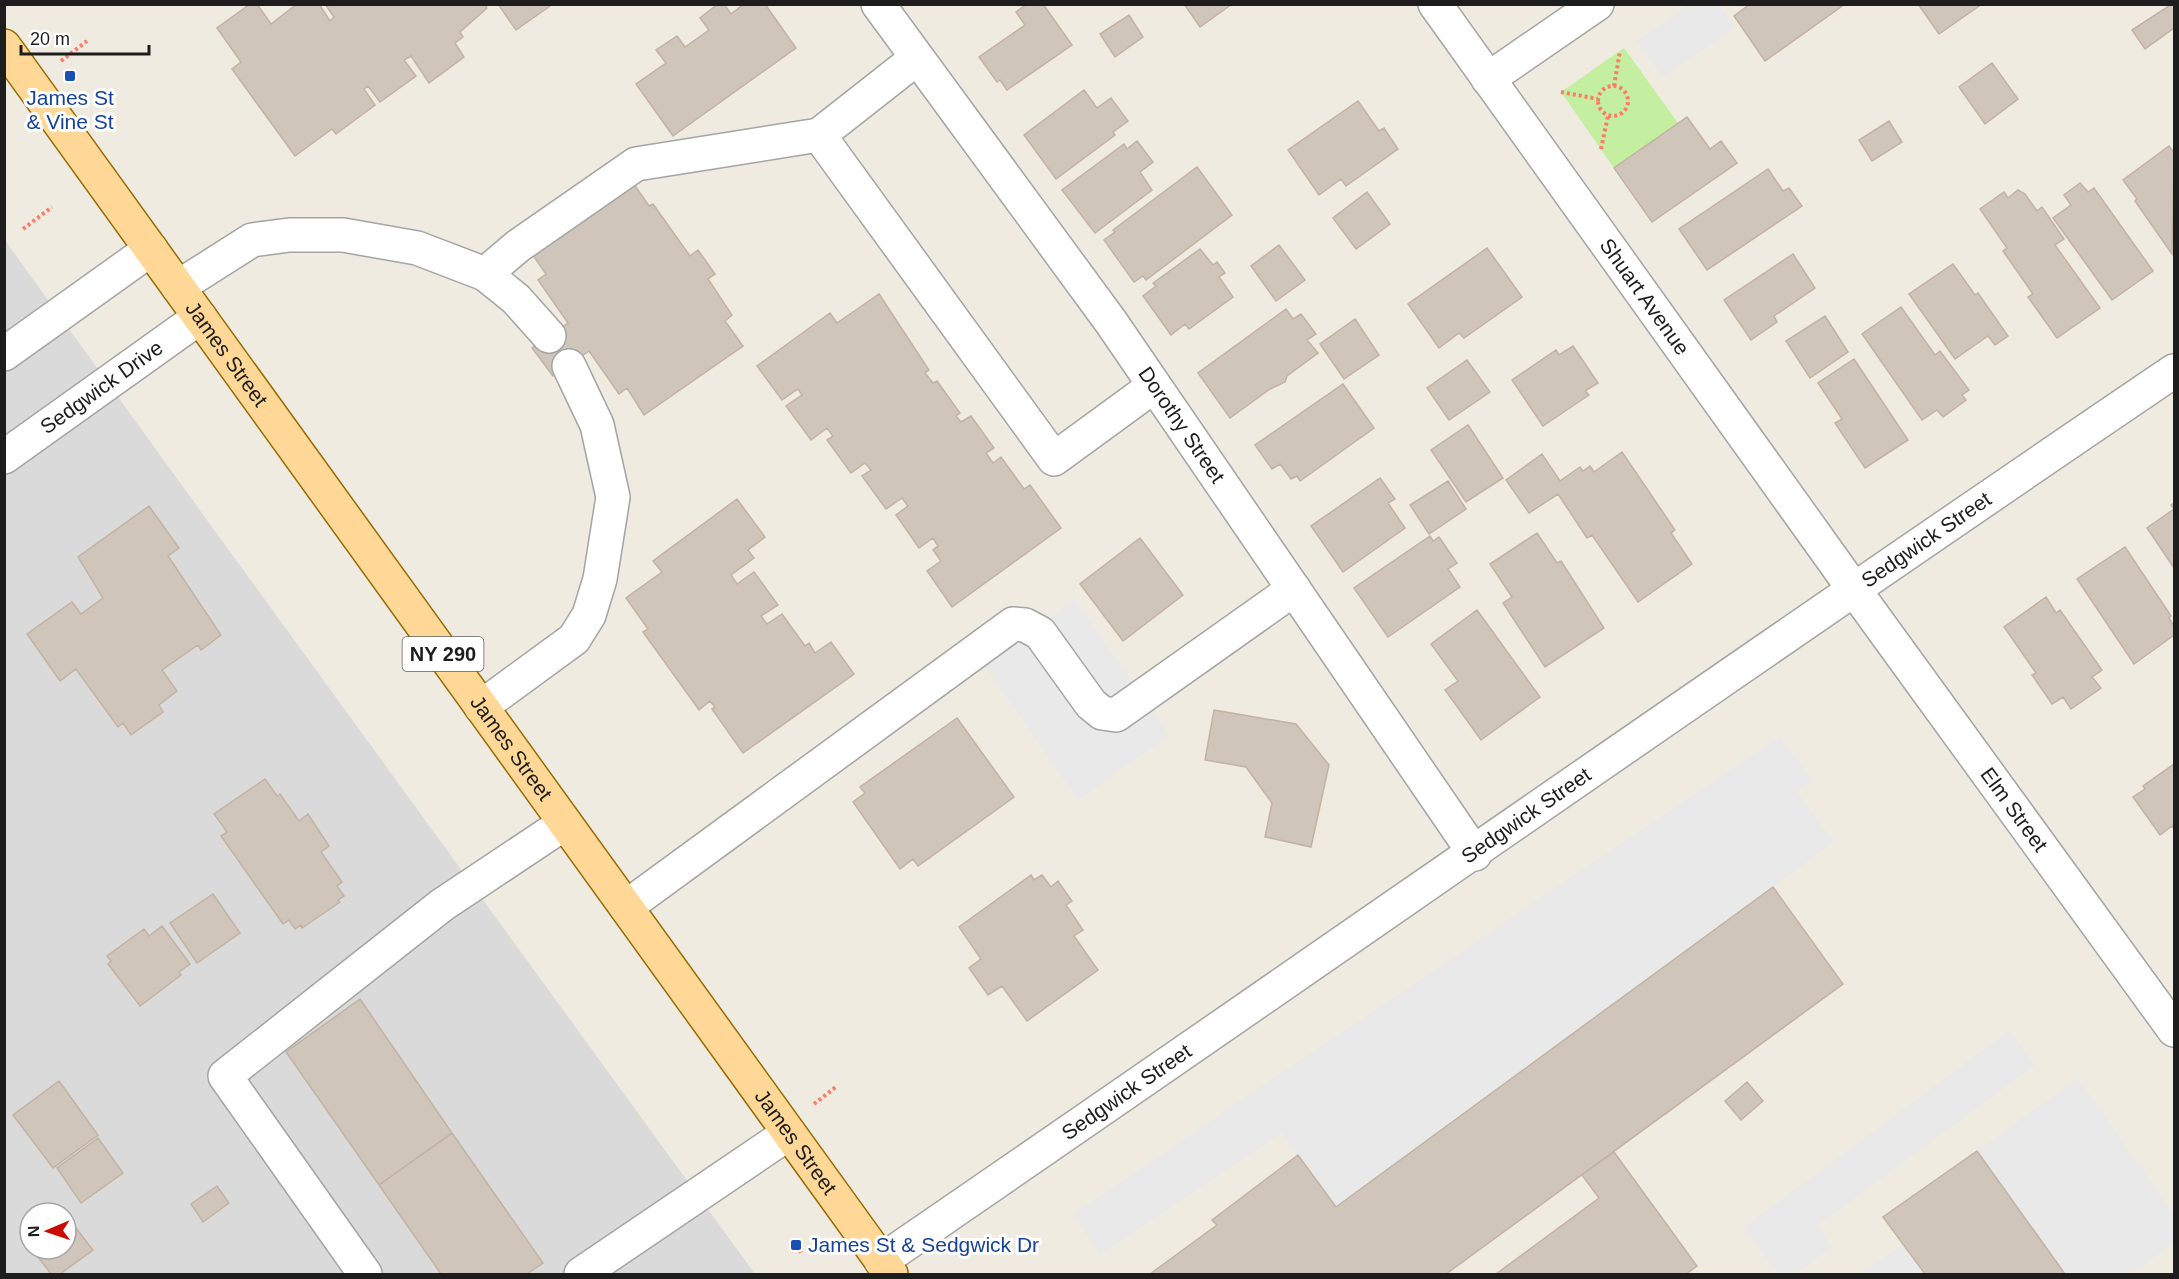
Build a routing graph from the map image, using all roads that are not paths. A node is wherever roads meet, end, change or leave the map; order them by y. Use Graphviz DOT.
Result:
graph roads {
  1 [pos="878,4"];
  2 [pos="1435,4"];
  3 [pos="1597,4"];
  4 [pos="4,46"];
  5 [pos="917,58"];
  6 [pos="1488,79"];
  7 [pos="819,135"];
  8 [pos="151,249"];
  9 [pos="485,274"];
  10 [pos="178,287"];
  11 [pos="200,317"];
  12 [pos="549,336"];
  13 [pos="4,354"];
  14 [pos="569,366"];
  15 [pos="2175,371"];
  16 [pos="1154,386"];
  17 [pos="4,458"];
  18 [pos="1853,588"];
  19 [pos="1294,589"];
  20 [pos="481,707"];
  21 [pos="565,823"];
  22 [pos="1475,854"];
  23 [pos="626,907"];
  24 [pos="2175,1030"];
  25 [pos="789,1133"];
  26 [pos="886,1268"];
  27 [pos="365,1275"];
  28 [pos="581,1275"];
  1 -- 5 [label="street, Dorothy Street"];
  2 -- 6 [label="street, Shuart Avenue"];
  3 -- 6 [label="street"];
  4 -- 8 [label="main road, James Street / NY 290"];
  5 -- 7 [label="street"];
  5 -- 16 [label="street, Dorothy Street"];
  6 -- 18 [label="street, Shuart Avenue"];
  7 -- 9 [label="street"];
  7 -- 16 [label="street"];
  8 -- 10 [label="main road, James Street / NY 290"];
  8 -- 13 [label="street"];
  9 -- 10 [label="street"];
  9 -- 12 [label="street"];
  10 -- 11 [label="main road, James Street / NY 290"];
  11 -- 17 [label="street, Sedgwick Drive"];
  11 -- 20 [label="main road, James Street / NY 290"];
  14 -- 20 [label="street"];
  15 -- 18 [label="street, Sedgwick Street"];
  16 -- 19 [label="street, Dorothy Street"];
  18 -- 22 [label="street, Sedgwick Street"];
  18 -- 24 [label="street, Elm Street"];
  19 -- 22 [label="street, Dorothy Street"];
  19 -- 23 [label="street"];
  20 -- 21 [label="main road, James Street / NY 290"];
  21 -- 23 [label="main road, James Street / NY 290"];
  21 -- 27 [label="street"];
  22 -- 26 [label="street, Sedgwick Street"];
  23 -- 25 [label="main road, James Street / NY 290"];
  25 -- 26 [label="main road, James Street / NY 290"];
  25 -- 28 [label="street"];
}
